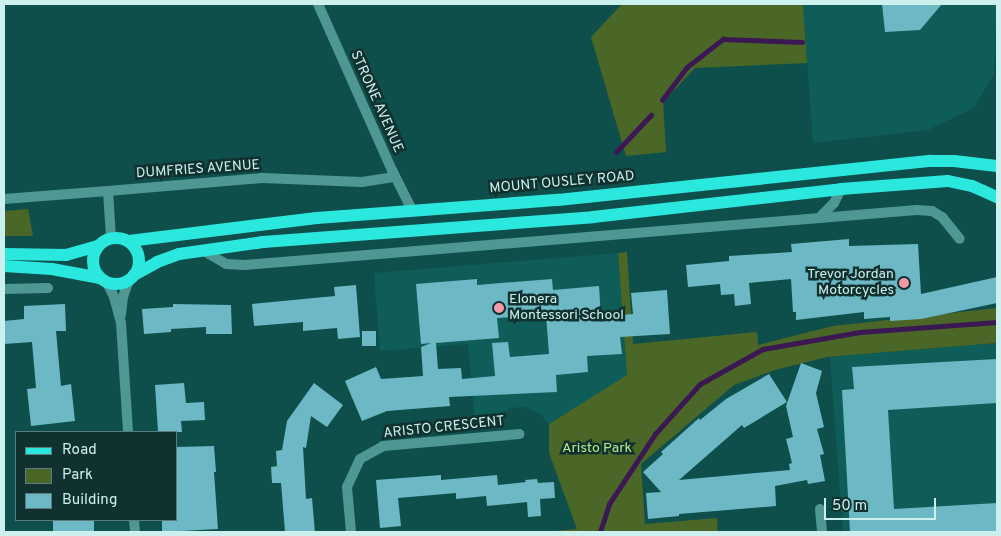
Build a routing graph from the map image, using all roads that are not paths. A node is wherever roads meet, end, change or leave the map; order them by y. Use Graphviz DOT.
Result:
graph roads {
  1 [pos="318,4"];
  2 [pos="997,166"];
  3 [pos="395,177"];
  4 [pos="841,188"];
  5 [pos="108,191"];
  6 [pos="997,197"];
  7 [pos="4,199"];
  8 [pos="412,210"];
  9 [pos="819,218"];
  10 [pos="111,238"];
  11 [pos="960,239"];
  12 [pos="129,242"];
  13 [pos="98,246"];
  14 [pos="202,250"];
  15 [pos="4,254"];
  16 [pos="4,266"];
  17 [pos="132,277"];
  18 [pos="103,280"];
  19 [pos="48,288"];
  20 [pos="4,289"];
  21 [pos="121,323"];
  22 [pos="128,431"];
  23 [pos="519,434"];
  24 [pos="820,509"];
  25 [pos="351,532"];
  26 [pos="822,532"];
  1 -- 3 [label="street, STRONE AVENUE"];
  2 -- 8 [label="main road, MOUNT OUSLEY ROAD"];
  3 -- 5 [label="street, DUMFRIES AVENUE"];
  3 -- 8 [label="street, STRONE AVENUE"];
  4 -- 6 [label="main road"];
  4 -- 9 [label="street"];
  4 -- 14 [label="main road"];
  5 -- 7 [label="street, DUMFRIES AVENUE"];
  5 -- 10 [label="street"];
  8 -- 12 [label="main road, MOUNT OUSLEY ROAD"];
  9 -- 11 [label="street"];
  9 -- 14 [label="street"];
  10 -- 12 [label="main road"];
  10 -- 13 [label="main road"];
  12 -- 17 [label="main road"];
  13 -- 15 [label="main road"];
  13 -- 18 [label="main road"];
  14 -- 17 [label="main road"];
  16 -- 18 [label="main road"];
  17 -- 18 [label="main road"];
  17 -- 21 [label="street"];
  18 -- 21 [label="street"];
  19 -- 20 [label="street"];
  21 -- 22 [label="street"];
  23 -- 25 [label="street, ARISTO CRESCENT"];
  24 -- 26 [label="street"];
}
